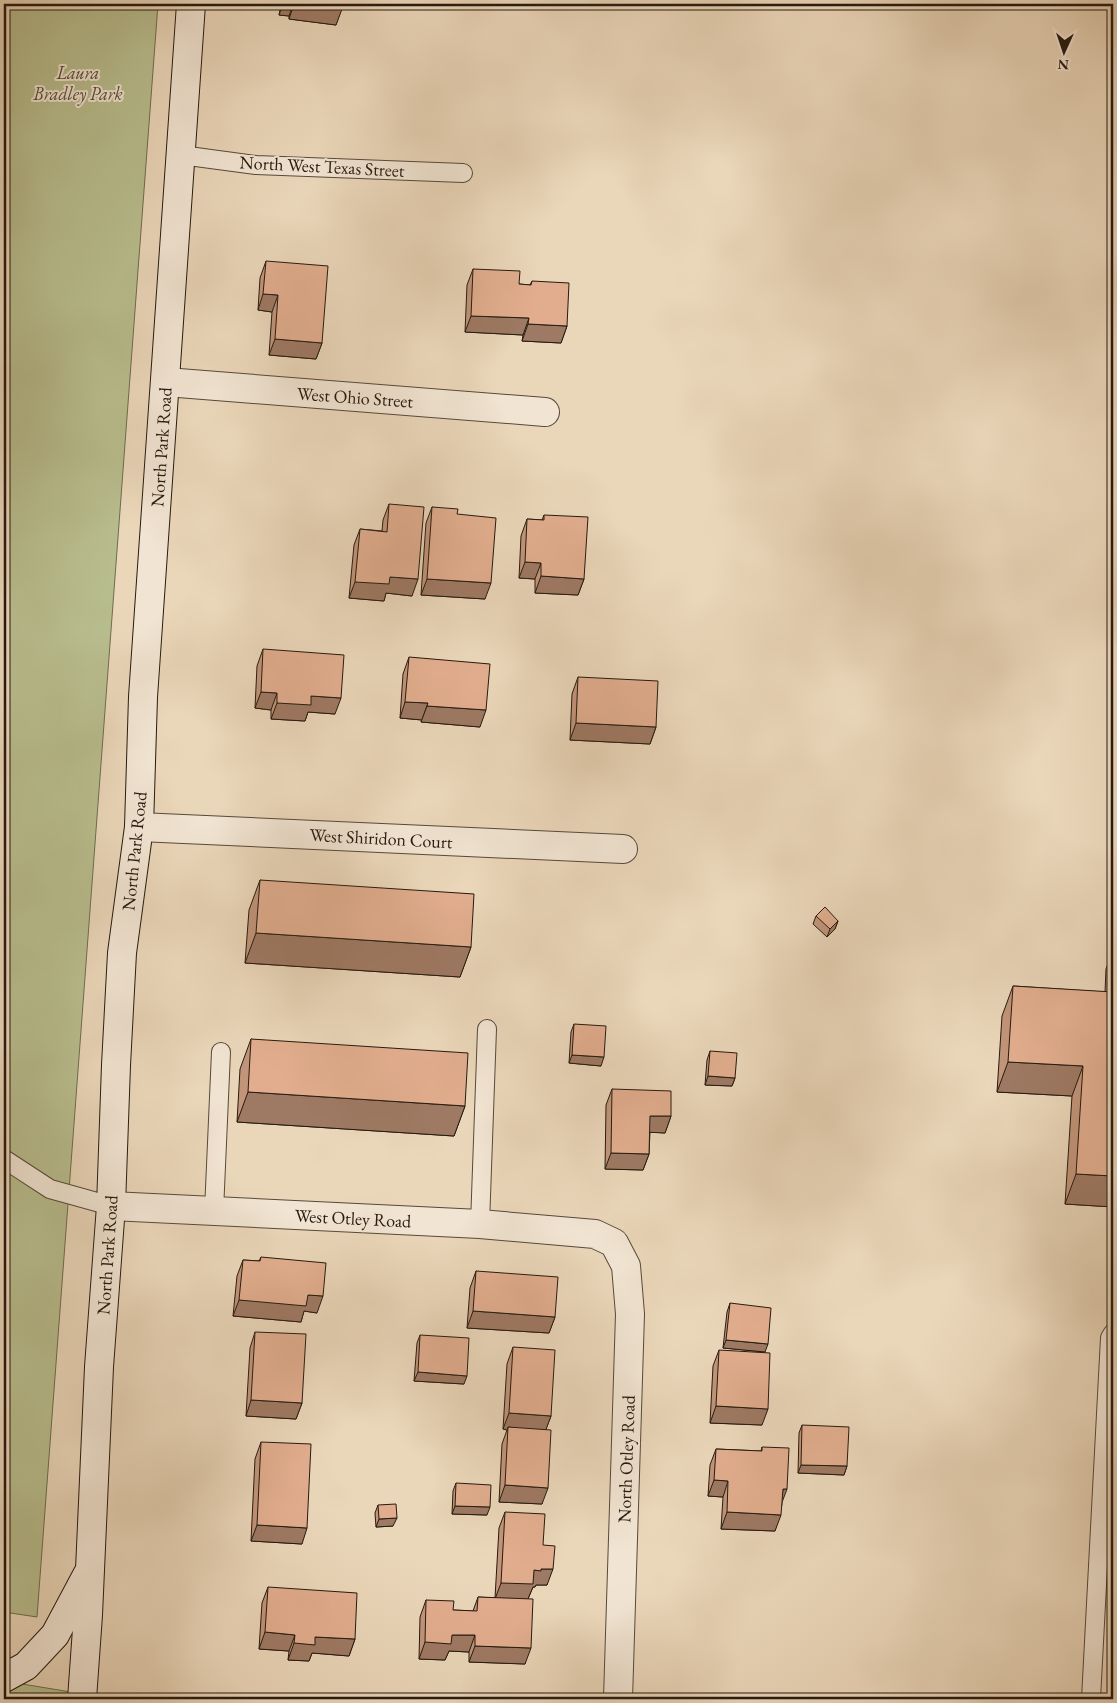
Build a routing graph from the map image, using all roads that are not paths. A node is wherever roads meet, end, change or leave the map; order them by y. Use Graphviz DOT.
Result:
graph roads {
  1 [pos="192,4"];
  2 [pos="181,155"];
  3 [pos="463,173"];
  4 [pos="166,382"];
  5 [pos="545,412"];
  6 [pos="139,827"];
  7 [pos="623,849"];
  8 [pos="487,1029"];
  9 [pos="221,1052"];
  10 [pos="4,1159"];
  11 [pos="111,1206"];
  12 [pos="214,1211"];
  13 [pos="480,1224"];
  14 [pos="595,1234"];
  15 [pos="1113,1333"];
  16 [pos="90,1569"];
  17 [pos="4,1678"];
  18 [pos="82,1699"];
  19 [pos="618,1699"];
  20 [pos="1091,1699"];
  1 -- 2 [label="street, North Park Road"];
  2 -- 3 [label="lane, North West Texas Street"];
  2 -- 4 [label="street, North Park Road"];
  4 -- 5 [label="street, West Ohio Street"];
  4 -- 6 [label="street, North Park Road"];
  6 -- 7 [label="street, West Shiridon Court"];
  6 -- 11 [label="street, North Park Road"];
  8 -- 13 [label="lane"];
  9 -- 12 [label="lane"];
  10 -- 11 [label="lane"];
  11 -- 12 [label="street, West Otley Road"];
  11 -- 16 [label="street, North Park Road"];
  12 -- 13 [label="street, West Otley Road"];
  13 -- 14 [label="street, West Otley Road"];
  14 -- 19 [label="street, North Otley Road"];
  15 -- 20 [label="lane"];
  16 -- 17 [label="street"];
  16 -- 18 [label="street, North Park Road"];
}
